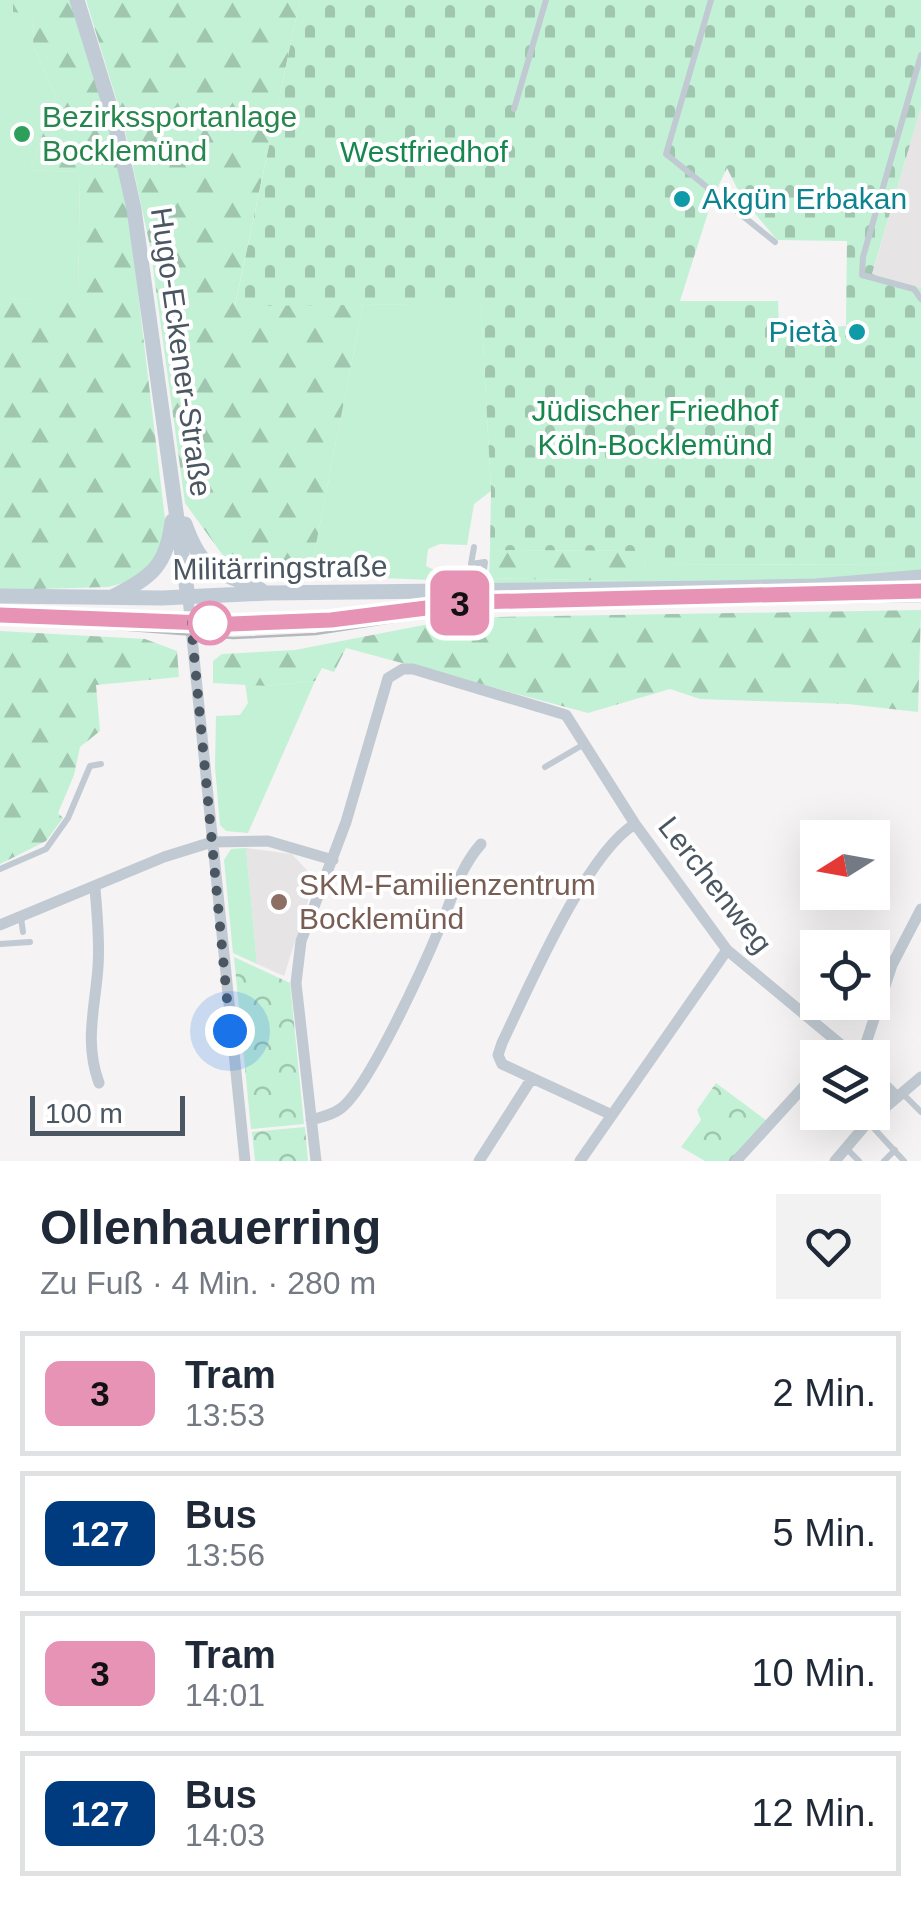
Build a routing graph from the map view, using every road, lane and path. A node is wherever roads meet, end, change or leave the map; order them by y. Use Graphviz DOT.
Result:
graph roads {
  1 [pos="76,0"];
  2 [pos="546,0"];
  3 [pos="711,0"];
  4 [pos="921,55"];
  5 [pos="514,108"];
  6 [pos="775,242"];
  7 [pos="921,299"];
  8 [pos="174,492"];
  9 [pos="474,548"];
  10 [pos="921,577"];
  11 [pos="480,592"];
  12 [pos="268,593"];
  13 [pos="0,596"];
  14 [pos="110,598"];
  15 [pos="188,598"];
  16 [pos="586,743"];
  17 [pos="101,764"];
  18 [pos="545,767"];
  19 [pos="80,816"];
  20 [pos="68,818"];
  21 [pos="636,824"];
  22 [pos="212,842"];
  23 [pos="481,844"];
  24 [pos="333,860"];
  25 [pos="0,869"];
  26 [pos="96,888"];
  27 [pos="921,909"];
  28 [pos="21,917"];
  29 [pos="0,925"];
  30 [pos="23,932"];
  31 [pos="30,942"];
  32 [pos="0,944"];
  33 [pos="727,950"];
  34 [pos="835,1040"];
  35 [pos="865,1040"];
  36 [pos="921,1076"];
  37 [pos="532,1078"];
  38 [pos="99,1083"];
  39 [pos="890,1087"];
  40 [pos="800,1090"];
  41 [pos="899,1095"];
  42 [pos="890,1103"];
  43 [pos="921,1112"];
  44 [pos="612,1115"];
  45 [pos="311,1120"];
  46 [pos="861,1130"];
  47 [pos="876,1130"];
  48 [pos="845,1148"];
  49 [pos="895,1150"];
  50 [pos="245,1161"];
  51 [pos="316,1161"];
  52 [pos="479,1161"];
  53 [pos="580,1161"];
  54 [pos="736,1161"];
  55 [pos="835,1161"];
  56 [pos="859,1161"];
  57 [pos="884,1161"];
  58 [pos="904,1161"];
  1 -- 8 [label="main road, Hugo-Eckener-Straße"];
  2 -- 5 [label="lane"];
  3 -- 6 [label="lane"];
  4 -- 7 [label="lane"];
  8 -- 12 [label="main road"];
  8 -- 14 [label="main road"];
  8 -- 15 [label="main road, Hugo-Eckener-Straße"];
  9 -- 11 [label="lane"];
  10 -- 11 [label="main road, Militärringstraße"];
  11 -- 12 [label="main road, Militärringstraße"];
  12 -- 15 [label="main road, Militärringstraße"];
  13 -- 14 [label="main road, Militärringstraße"];
  14 -- 15 [label="main road, Militärringstraße"];
  15 -- 22 [label="street"];
  16 -- 18 [label="lane"];
  16 -- 21 [label="street, Lerchenweg"];
  16 -- 24 [label="street, Lerchenweg"];
  17 -- 20 [label="lane"];
  19 -- 20 [label="lane"];
  20 -- 25 [label="lane"];
  21 -- 33 [label="street, Lerchenweg"];
  21 -- 37 [label="street"];
  22 -- 24 [label="street"];
  22 -- 26 [label="street"];
  22 -- 50 [label="street"];
  23 -- 45 [label="street"];
  24 -- 45 [label="street"];
  26 -- 28 [label="street"];
  26 -- 38 [label="street"];
  27 -- 35 [label="street"];
  28 -- 29 [label="street"];
  28 -- 30 [label="lane"];
  31 -- 32 [label="lane"];
  33 -- 34 [label="street, Lerchenweg"];
  33 -- 44 [label="street"];
  36 -- 41 [label="street"];
  37 -- 44 [label="street"];
  37 -- 52 [label="street"];
  39 -- 41 [label="street"];
  40 -- 54 [label="street"];
  41 -- 42 [label="street"];
  41 -- 43 [label="lane"];
  44 -- 53 [label="street"];
  45 -- 51 [label="street"];
  46 -- 48 [label="street"];
  47 -- 49 [label="lane"];
  48 -- 55 [label="street"];
  48 -- 56 [label="lane"];
  49 -- 57 [label="lane"];
  49 -- 58 [label="lane"];
}
